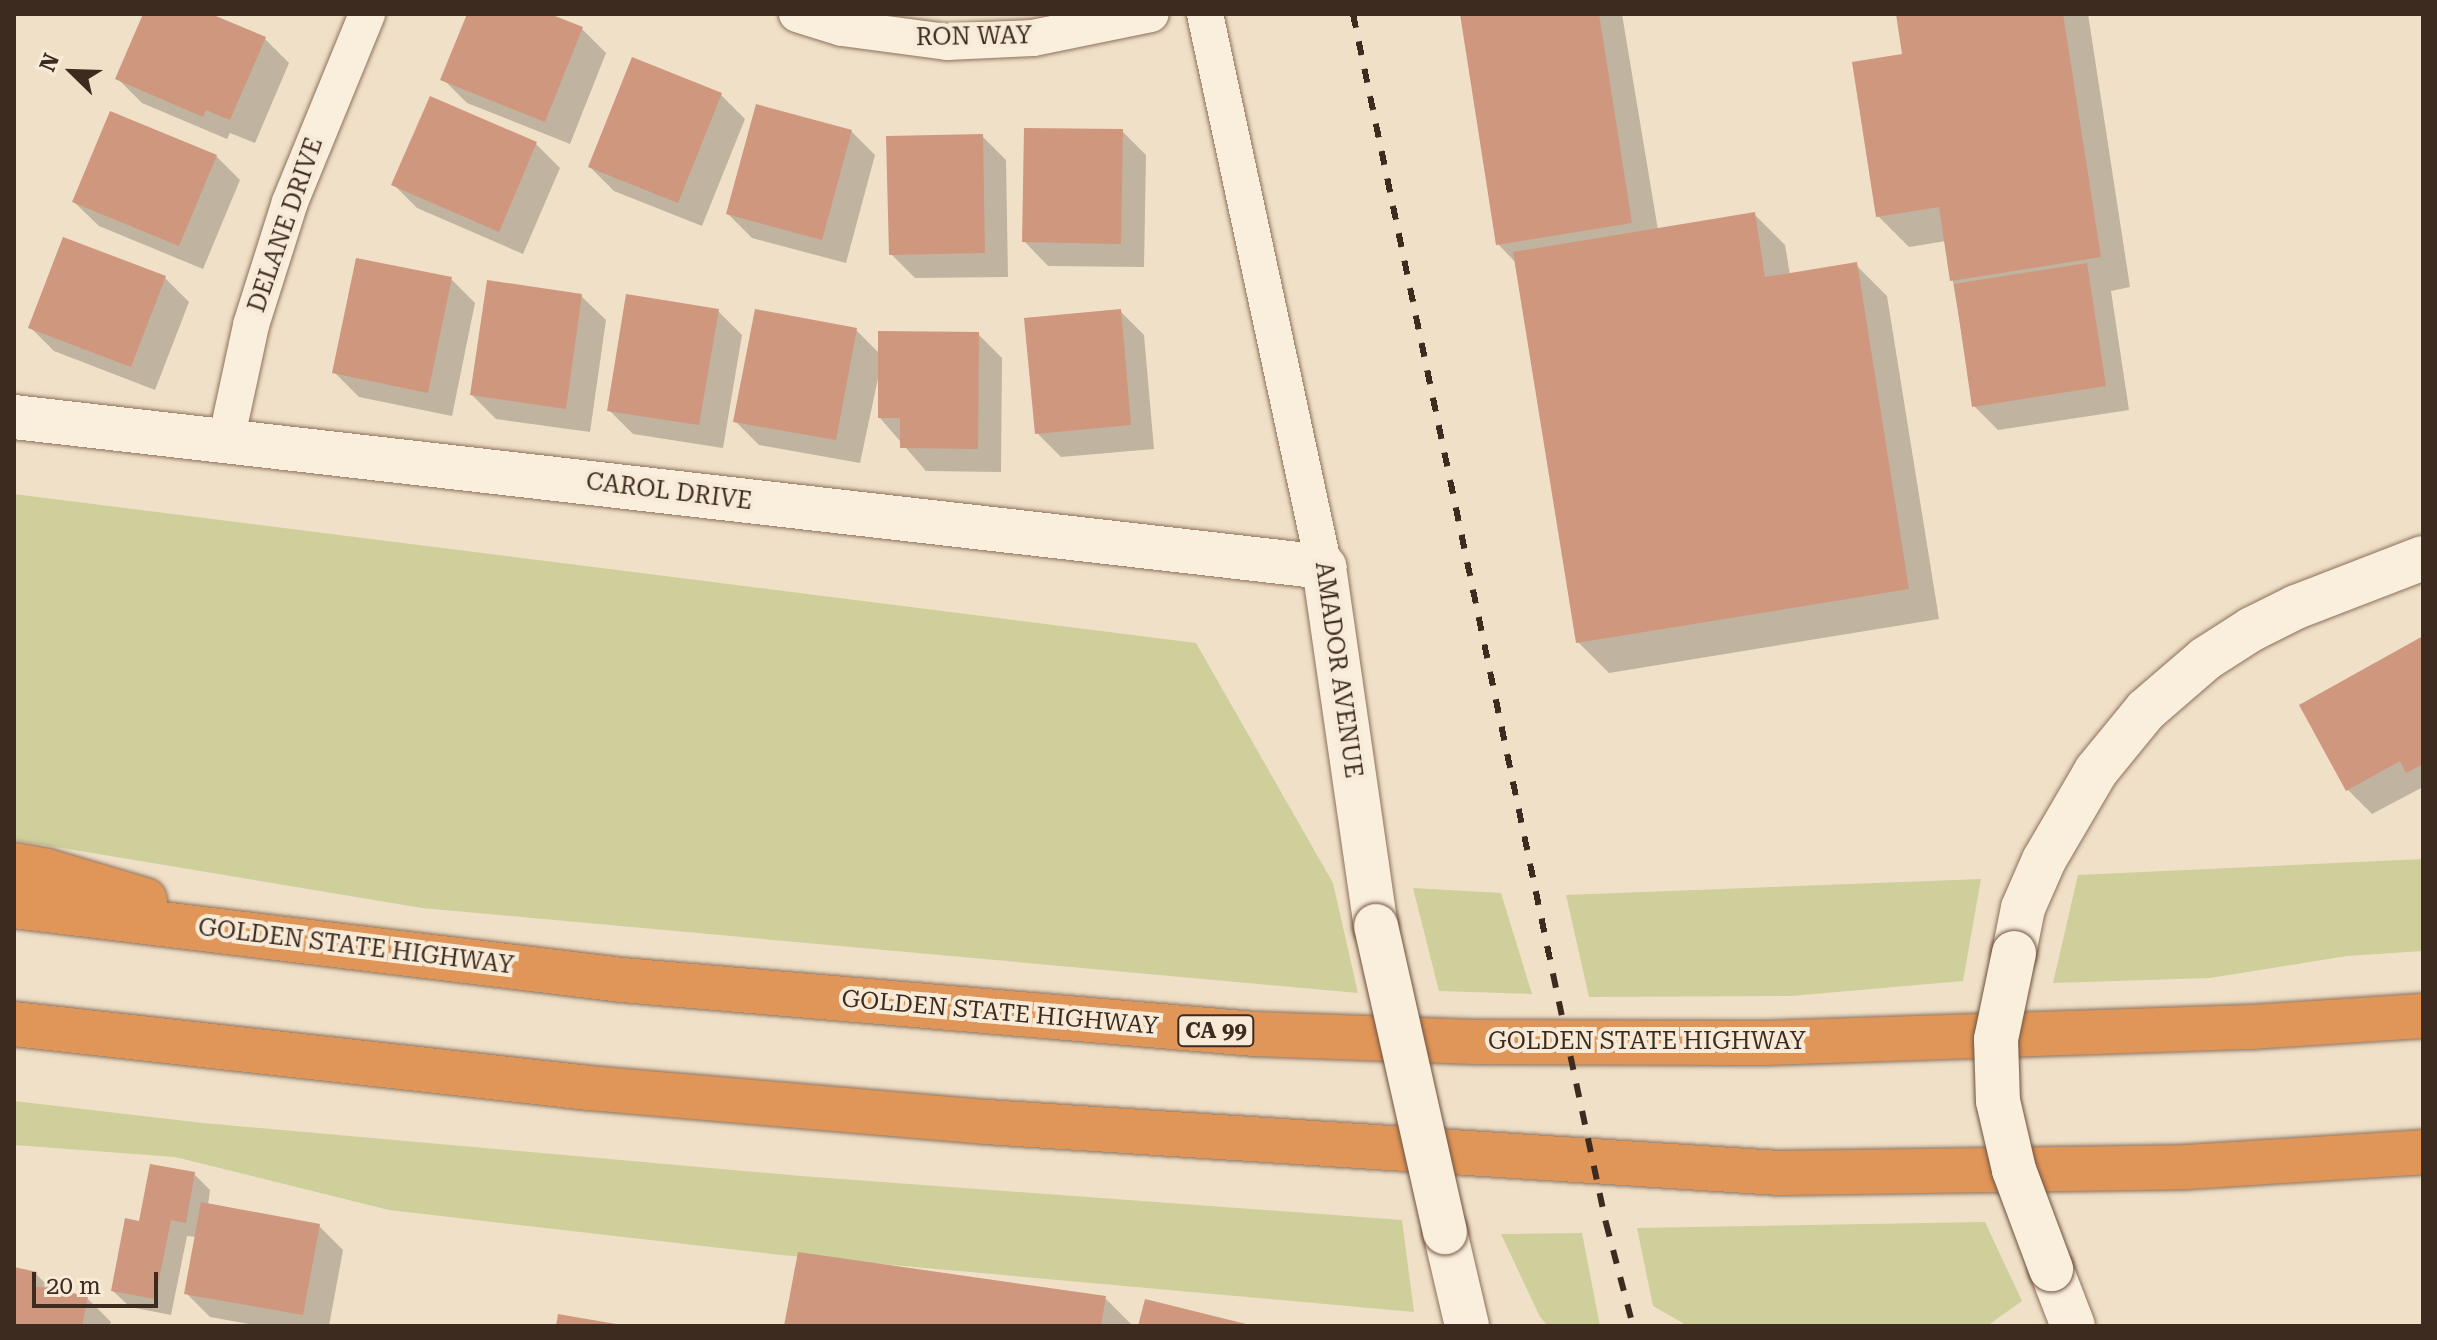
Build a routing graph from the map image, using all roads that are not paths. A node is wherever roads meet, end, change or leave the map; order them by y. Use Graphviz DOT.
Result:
graph roads {
  1 [pos="367,14"];
  2 [pos="797,14"];
  3 [pos="1151,14"];
  4 [pos="1205,14"];
  5 [pos="14,417"];
  6 [pos="226,441"];
  7 [pos="2423,558"];
  8 [pos="1324,567"];
  9 [pos="14,865"];
  10 [pos="14,906"];
  11 [pos="254,932"];
  12 [pos="2423,1016"];
  13 [pos="14,1024"];
  14 [pos="2423,1152"];
  15 [pos="2187,1167"];
  16 [pos="2423,1183"];
  17 [pos="1467,1326"];
  18 [pos="2073,1326"];
  1 -- 6 [label="street, DELANE DRIVE"];
  2 -- 3 [label="street, RON WAY"];
  4 -- 8 [label="street, AMADOR AVENUE"];
  5 -- 6 [label="street, CAROL DRIVE"];
  6 -- 8 [label="street, CAROL DRIVE"];
  7 -- 18 [label="street, bridge"];
  8 -- 17 [label="street, AMADOR AVENUE, bridge"];
  9 -- 11 [label="highway"];
  10 -- 11 [label="highway, GOLDEN STATE HIGHWAY / CA 99"];
  11 -- 12 [label="highway, GOLDEN STATE HIGHWAY / CA 99"];
  13 -- 15 [label="highway"];
  14 -- 15 [label="highway"];
  15 -- 16 [label="highway"];
}
